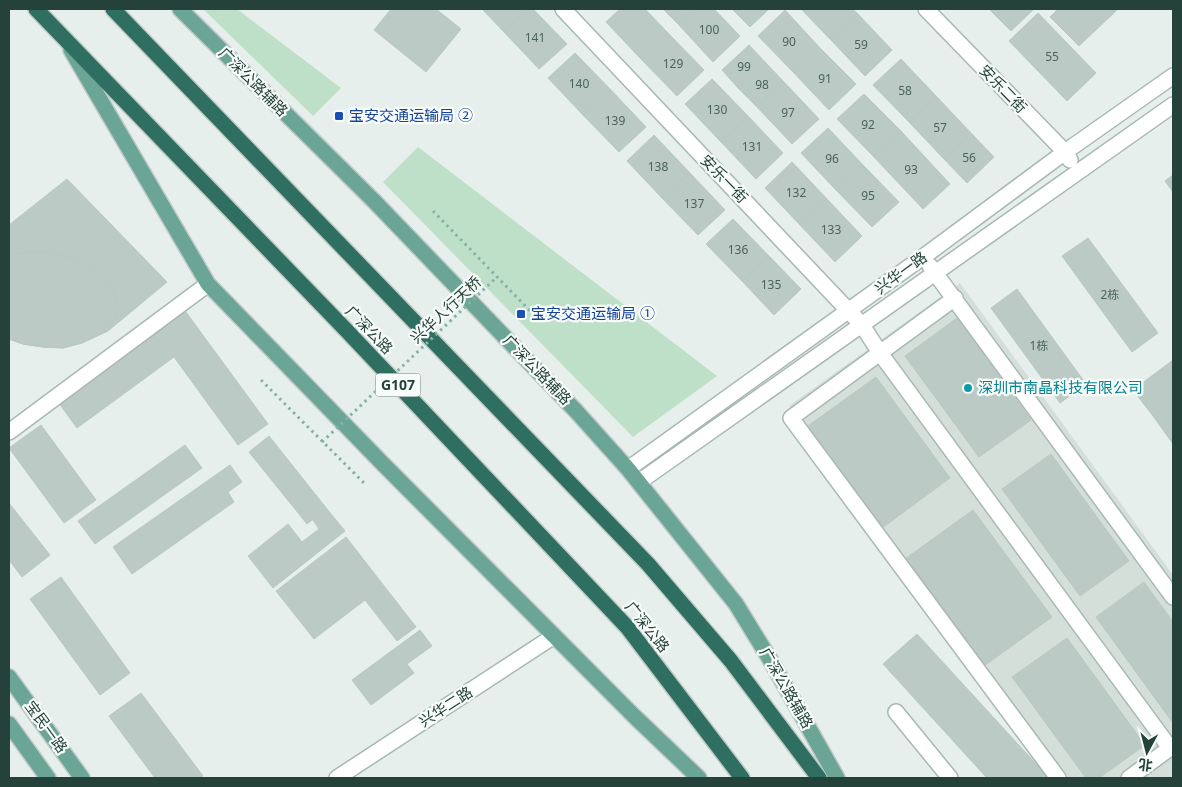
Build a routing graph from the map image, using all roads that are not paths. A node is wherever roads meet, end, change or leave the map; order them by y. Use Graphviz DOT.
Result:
graph roads {
  1 [pos="36,9"];
  2 [pos="113,9"];
  3 [pos="180,9"];
  4 [pos="563,9"];
  5 [pos="926,9"];
  6 [pos="66,40"];
  7 [pos="1173,76"];
  8 [pos="1173,105"];
  9 [pos="1065,152"];
  10 [pos="1078,171"];
  11 [pos="924,257"];
  12 [pos="935,273"];
  13 [pos="208,284"];
  14 [pos="955,298"];
  15 [pos="850,310"];
  16 [pos="862,324"];
  17 [pos="880,353"];
  18 [pos="9,432"];
  19 [pos="628,469"];
  20 [pos="639,482"];
  21 [pos="1173,597"];
  22 [pos="554,636"];
  23 [pos="9,676"];
  24 [pos="896,712"];
  25 [pos="9,724"];
  26 [pos="1172,747"];
  27 [pos="48,778"];
  28 [pos="82,778"];
  29 [pos="337,778"];
  30 [pos="699,778"];
  31 [pos="742,778"];
  32 [pos="819,778"];
  33 [pos="837,778"];
  34 [pos="950,778"];
  35 [pos="1058,778"];
  36 [pos="1129,778"];
  1 -- 6 [label="highway, 广深公路 / G107"];
  2 -- 32 [label="highway"];
  3 -- 19 [label="main road, 广深公路辅路"];
  4 -- 15 [label="street, 安乐一街"];
  5 -- 9 [label="street, 安乐二街"];
  6 -- 13 [label="main road"];
  6 -- 31 [label="highway, 广深公路 / G107"];
  7 -- 9 [label="street, 兴华一路"];
  8 -- 10 [label="street, 兴华一路"];
  9 -- 10 [label="street, 安乐二街"];
  9 -- 11 [label="street, 兴华一路"];
  10 -- 12 [label="street, 兴华一路"];
  11 -- 12 [label="street"];
  11 -- 15 [label="street, 兴华一路"];
  12 -- 14 [label="street"];
  12 -- 16 [label="street, 兴华一路"];
  13 -- 18 [label="street"];
  13 -- 22 [label="main road"];
  14 -- 17 [label="street"];
  14 -- 21 [label="street"];
  15 -- 16 [label="street, 安乐一街"];
  15 -- 19 [label="street, 兴华一路"];
  16 -- 17 [label="street, 安乐一街"];
  16 -- 20 [label="street, 兴华一路"];
  17 -- 26 [label="street, 安乐一街"];
  17 -- 35 [label="street"];
  19 -- 20 [label="main road, 广深公路辅路"];
  20 -- 33 [label="main road, 广深公路辅路"];
  22 -- 29 [label="street, 兴华二路"];
  22 -- 30 [label="main road"];
  23 -- 28 [label="main road, 宝民一路"];
  24 -- 34 [label="street"];
  25 -- 27 [label="main road, 宝民一路"];
  26 -- 36 [label="street"];
}
